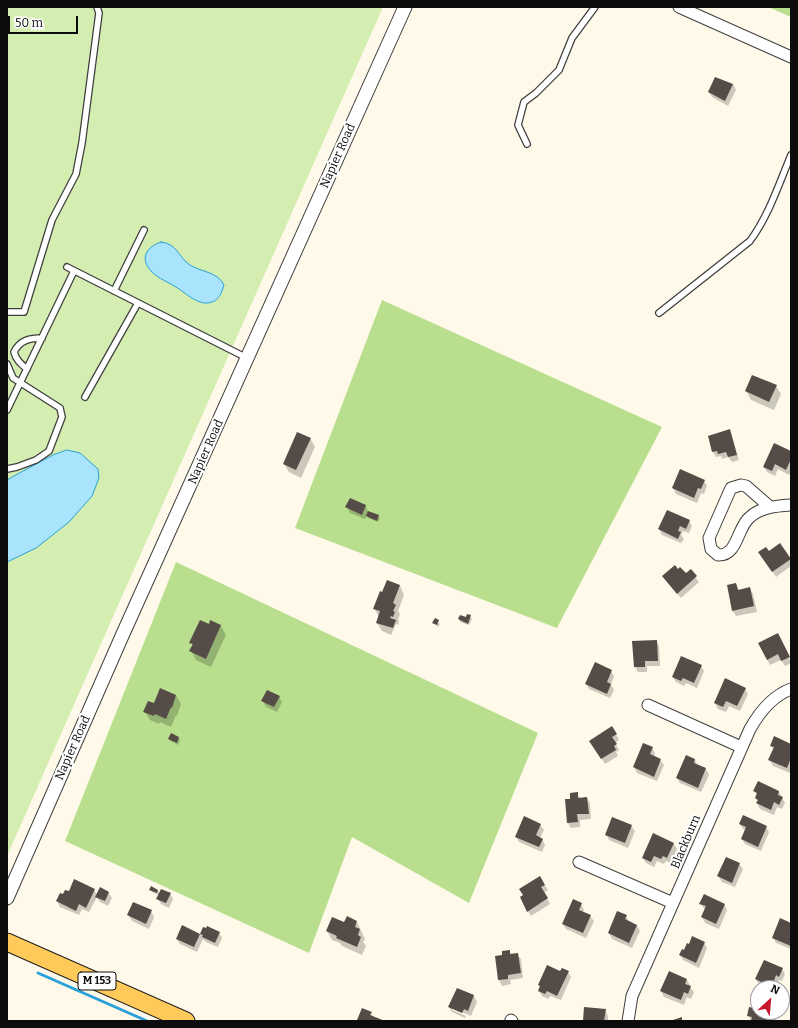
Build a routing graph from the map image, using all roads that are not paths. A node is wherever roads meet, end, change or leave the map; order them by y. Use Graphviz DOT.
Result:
graph roads {
  1 [pos="97,7"];
  2 [pos="404,7"];
  3 [pos="595,7"];
  4 [pos="681,7"];
  5 [pos="791,57"];
  6 [pos="527,144"];
  7 [pos="791,155"];
  8 [pos="144,230"];
  9 [pos="67,267"];
  10 [pos="74,271"];
  11 [pos="114,291"];
  12 [pos="138,303"];
  13 [pos="7,312"];
  14 [pos="659,313"];
  15 [pos="42,338"];
  16 [pos="248,358"];
  17 [pos="7,364"];
  18 [pos="27,369"];
  19 [pos="20,383"];
  20 [pos="85,397"];
  21 [pos="7,410"];
  22 [pos="7,469"];
  23 [pos="791,505"];
  24 [pos="770,507"];
  25 [pos="791,689"];
  26 [pos="648,705"];
  27 [pos="741,747"];
  28 [pos="579,862"];
  29 [pos="7,898"];
  30 [pos="673,903"];
  31 [pos="7,942"];
  32 [pos="186,1021"];
  33 [pos="628,1021"];
  1 -- 13 [label="lane"];
  2 -- 16 [label="street, Napier Road"];
  3 -- 6 [label="lane"];
  4 -- 5 [label="street"];
  7 -- 14 [label="lane"];
  8 -- 11 [label="lane"];
  9 -- 10 [label="lane"];
  10 -- 11 [label="lane"];
  10 -- 15 [label="lane"];
  11 -- 12 [label="lane"];
  12 -- 16 [label="lane"];
  12 -- 20 [label="lane"];
  15 -- 18 [label="lane"];
  15 -- 18 [label="lane"];
  16 -- 29 [label="street, Napier Road"];
  17 -- 19 [label="lane"];
  18 -- 19 [label="lane"];
  19 -- 21 [label="lane"];
  19 -- 22 [label="lane"];
  23 -- 24 [label="street"];
  24 -- 24 [label="street"];
  25 -- 27 [label="street, Blackburn"];
  26 -- 27 [label="street"];
  27 -- 30 [label="street, Blackburn"];
  28 -- 30 [label="street"];
  30 -- 33 [label="street, Blackburn"];
  31 -- 32 [label="main road, M 153"];
}
